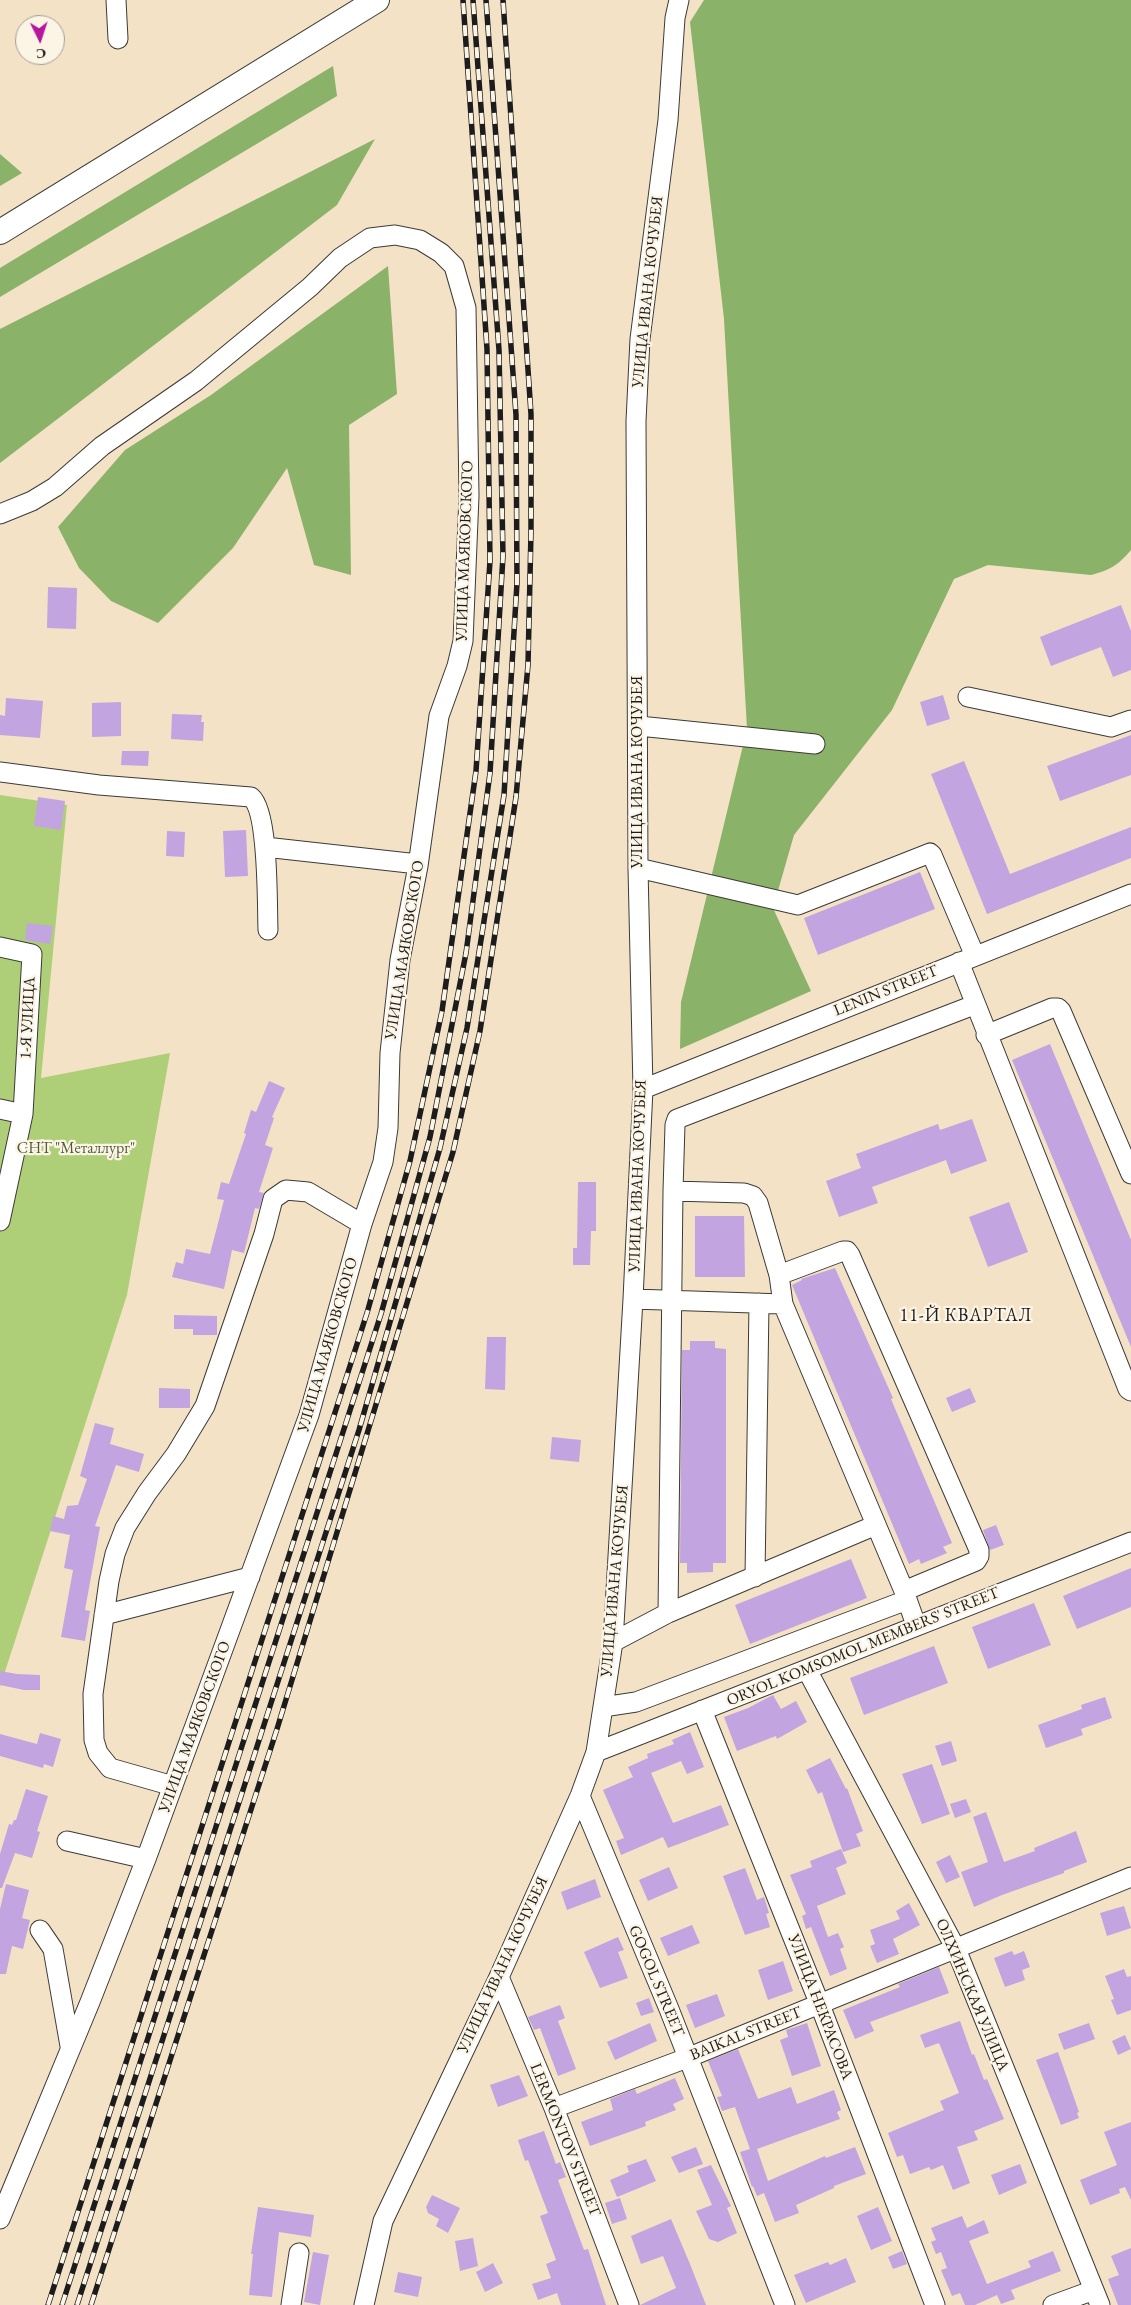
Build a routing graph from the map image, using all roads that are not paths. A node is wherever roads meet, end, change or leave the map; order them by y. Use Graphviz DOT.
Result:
graph roads {
  1 [pos="116,0"];
  2 [pos="679,0"];
  3 [pos="374,2"];
  4 [pos="118,39"];
  5 [pos="0,232"];
  6 [pos="0,514"];
  7 [pos="968,697"];
  8 [pos="1131,720"];
  9 [pos="639,726"];
  10 [pos="815,744"];
  11 [pos="0,772"];
  12 [pos="265,847"];
  13 [pos="418,864"];
  14 [pos="638,868"];
  15 [pos="1130,896"];
  16 [pos="268,930"];
  17 [pos="0,947"];
  18 [pos="967,959"];
  19 [pos="974,1005"];
  20 [pos="986,1035"];
  21 [pos="643,1089"];
  22 [pos="0,1109"];
  23 [pos="23,1114"];
  24 [pos="1131,1174"];
  25 [pos="674,1191"];
  26 [pos="0,1221"];
  27 [pos="362,1224"];
  28 [pos="779,1275"];
  29 [pos="633,1299"];
  30 [pos="672,1299"];
  31 [pos="758,1303"];
  32 [pos="783,1304"];
  33 [pos="1131,1391"];
  34 [pos="876,1525"];
  35 [pos="1131,1542"];
  36 [pos="250,1577"];
  37 [pos="755,1577"];
  38 [pos="906,1595"];
  39 [pos="668,1614"];
  40 [pos="104,1615"];
  41 [pos="916,1625"];
  42 [pos="613,1642"];
  43 [pos="807,1670"];
  44 [pos="603,1707"];
  45 [pos="702,1710"];
  46 [pos="596,1752"];
  47 [pos="173,1786"];
  48 [pos="580,1796"];
  49 [pos="67,1841"];
  50 [pos="146,1859"];
  51 [pos="1129,1882"];
  52 [pos="40,1930"];
  53 [pos="956,1949"];
  54 [pos="499,1977"];
  55 [pos="820,2005"];
  56 [pos="70,2046"];
  57 [pos="688,2058"];
  58 [pos="554,2108"];
  59 [pos="0,2219"];
  60 [pos="299,2253"];
  61 [pos="1097,2298"];
  62 [pos="291,2305"];
  63 [pos="364,2305"];
  64 [pos="629,2305"];
  65 [pos="785,2305"];
  66 [pos="935,2305"];
  67 [pos="1053,2305"];
  1 -- 4 [label="street"];
  2 -- 9 [label="street, УЛИЦА ИВАНА КОЧУБЕЯ"];
  3 -- 5 [label="main road"];
  6 -- 13 [label="street, УЛИЦА МАЯКОВСКОГО"];
  7 -- 8 [label="street"];
  9 -- 10 [label="street"];
  9 -- 14 [label="street, УЛИЦА ИВАНА КОЧУБЕЯ"];
  11 -- 12 [label="street"];
  12 -- 13 [label="street"];
  12 -- 16 [label="street"];
  13 -- 27 [label="street, УЛИЦА МАЯКОВСКОГО"];
  14 -- 18 [label="street"];
  14 -- 21 [label="street, УЛИЦА ИВАНА КОЧУБЕЯ"];
  15 -- 18 [label="street, LENIN STREET"];
  17 -- 23 [label="street, 1-Я УЛИЦА"];
  18 -- 19 [label="street"];
  18 -- 21 [label="street, LENIN STREET"];
  19 -- 20 [label="street"];
  19 -- 25 [label="street"];
  20 -- 24 [label="street"];
  20 -- 33 [label="street"];
  21 -- 29 [label="street, УЛИЦА ИВАНА КОЧУБЕЯ"];
  22 -- 23 [label="street"];
  23 -- 26 [label="street"];
  25 -- 28 [label="street"];
  25 -- 30 [label="street"];
  27 -- 36 [label="street, УЛИЦА МАЯКОВСКОГО"];
  27 -- 40 [label="street"];
  28 -- 32 [label="street"];
  28 -- 38 [label="street"];
  29 -- 30 [label="street"];
  29 -- 42 [label="street, УЛИЦА ИВАНА КОЧУБЕЯ"];
  30 -- 31 [label="street"];
  30 -- 39 [label="street"];
  31 -- 32 [label="street"];
  31 -- 37 [label="street"];
  32 -- 34 [label="street"];
  34 -- 37 [label="street"];
  34 -- 38 [label="street"];
  35 -- 41 [label="street, ORYOL KOMSOMOL MEMBERS' STREET"];
  36 -- 40 [label="street"];
  36 -- 47 [label="street, УЛИЦА МАЯКОВСКОГО"];
  37 -- 39 [label="street"];
  38 -- 41 [label="street"];
  38 -- 44 [label="street"];
  39 -- 42 [label="street"];
  40 -- 47 [label="street"];
  41 -- 43 [label="street, ORYOL KOMSOMOL MEMBERS' STREET"];
  42 -- 44 [label="street, УЛИЦА ИВАНА КОЧУБЕЯ"];
  43 -- 45 [label="street, ORYOL KOMSOMOL MEMBERS' STREET"];
  43 -- 53 [label="street, ОЛХИНСКАЯ УЛИЦА"];
  44 -- 46 [label="street, УЛИЦА ИВАНА КОЧУБЕЯ"];
  45 -- 46 [label="street, ORYOL KOMSOMOL MEMBERS' STREET"];
  45 -- 55 [label="street, УЛИЦА НЕКРАСОВА"];
  46 -- 48 [label="street, УЛИЦА ИВАНА КОЧУБЕЯ"];
  47 -- 50 [label="street, УЛИЦА МАЯКОВСКОГО"];
  48 -- 54 [label="street, УЛИЦА ИВАНА КОЧУБЕЯ"];
  48 -- 57 [label="street, GOGOL STREET"];
  49 -- 50 [label="street"];
  50 -- 56 [label="street, УЛИЦА МАЯКОВСКОГО"];
  51 -- 53 [label="street, BAIKAL STREET"];
  52 -- 56 [label="street"];
  53 -- 55 [label="street, BAIKAL STREET"];
  53 -- 61 [label="street, ОЛХИНСКАЯ УЛИЦА"];
  54 -- 58 [label="street, LERMONTOV STREET"];
  54 -- 63 [label="street, УЛИЦА ИВАНА КОЧУБЕЯ"];
  55 -- 57 [label="street, BAIKAL STREET"];
  55 -- 66 [label="street, УЛИЦА НЕКРАСОВА"];
  56 -- 59 [label="street, УЛИЦА МАЯКОВСКОГО"];
  57 -- 58 [label="street, BAIKAL STREET"];
  57 -- 65 [label="street, GOGOL STREET"];
  58 -- 64 [label="street, LERMONTOV STREET"];
  60 -- 62 [label="street"];
  61 -- 67 [label="street"];
}
